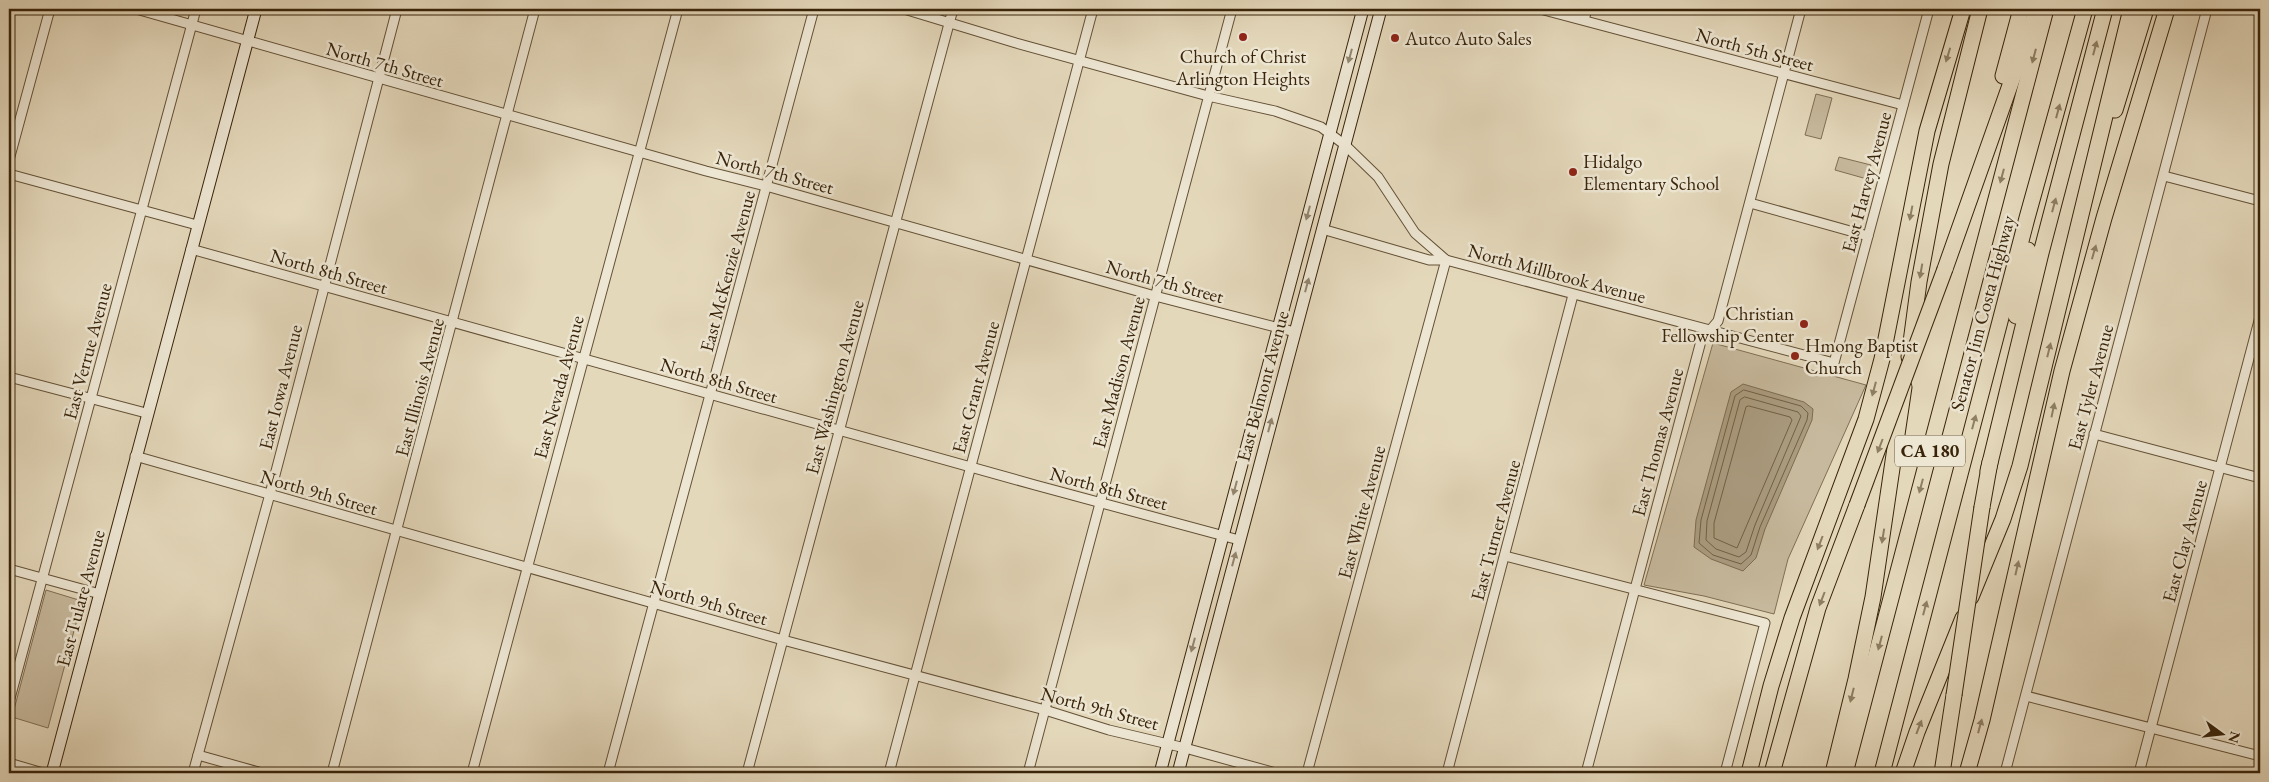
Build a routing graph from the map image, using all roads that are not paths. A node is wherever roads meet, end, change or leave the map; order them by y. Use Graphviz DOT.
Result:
graph roads {
  1 [pos="50,9"];
  2 [pos="136,9"];
  3 [pos="196,9"];
  4 [pos="256,9"];
  5 [pos="398,9"];
  6 [pos="535,9"];
  7 [pos="678,9"];
  8 [pos="814,9"];
  9 [pos="904,9"];
  10 [pos="953,9"];
  11 [pos="1093,9"];
  12 [pos="1232,9"];
  13 [pos="1363,9"];
  14 [pos="1382,9"];
  15 [pos="1540,9"];
  16 [pos="1587,9"];
  17 [pos="1801,9"];
  18 [pos="1929,9"];
  19 [pos="1963,9"];
  20 [pos="1980,9"];
  21 [pos="1989,9"];
  22 [pos="2021,9"];
  23 [pos="2037,9"];
  24 [pos="2046,9"];
  25 [pos="2085,9"];
  26 [pos="2105,9"];
  27 [pos="2131,9"];
  28 [pos="2146,9"];
  29 [pos="2167,9"];
  30 [pos="2207,9"];
  31 [pos="1584,20"];
  32 [pos="950,22"];
  33 [pos="193,23"];
  34 [pos="248,39"];
  35 [pos="1080,60"];
  36 [pos="1784,73"];
  37 [pos="378,79"];
  38 [pos="1208,96"];
  39 [pos="1903,105"];
  40 [pos="506,115"];
  41 [pos="1330,132"];
  42 [pos="1344,145"];
  43 [pos="640,152"];
  44 [pos="2045,158"];
  45 [pos="9,160"];
  46 [pos="9,174"];
  47 [pos="2164,176"];
  48 [pos="1976,182"];
  49 [pos="766,186"];
  50 [pos="2087,195"];
  51 [pos="2260,201"];
  52 [pos="1750,203"];
  53 [pos="1934,206"];
  54 [pos="142,211"];
  55 [pos="896,221"];
  56 [pos="197,225"];
  57 [pos="1322,229"];
  58 [pos="1868,236"];
  59 [pos="191,249"];
  60 [pos="1027,258"];
  61 [pos="1446,260"];
  62 [pos="323,286"];
  63 [pos="1573,295"];
  64 [pos="1155,296"];
  65 [pos="2260,317"];
  66 [pos="452,323"];
  67 [pos="1278,328"];
  68 [pos="1709,330"];
  69 [pos="1295,332"];
  70 [pos="582,359"];
  71 [pos="1834,363"];
  72 [pos="9,377"];
  73 [pos="710,394"];
  74 [pos="91,398"];
  75 [pos="146,413"];
  76 [pos="840,429"];
  77 [pos="2094,434"];
  78 [pos="135,456"];
  79 [pos="971,466"];
  80 [pos="2220,467"];
  81 [pos="1988,471"];
  82 [pos="2260,478"];
  83 [pos="270,494"];
  84 [pos="1100,502"];
  85 [pos="398,530"];
  86 [pos="1222,535"];
  87 [pos="1240,540"];
  88 [pos="1505,556"];
  89 [pos="528,567"];
  90 [pos="9,569"];
  91 [pos="42,578"];
  92 [pos="1635,589"];
  93 [pos="100,594"];
  94 [pos="654,603"];
  95 [pos="783,640"];
  96 [pos="915,675"];
  97 [pos="2026,696"];
  98 [pos="9,702"];
  99 [pos="1045,710"];
  100 [pos="2151,729"];
  101 [pos="1168,743"];
  102 [pos="1185,748"];
  103 [pos="198,755"];
  104 [pos="2260,756"];
  105 [pos="9,763"];
  106 [pos="44,773"];
  107 [pos="52,773"];
  108 [pos="193,773"];
  109 [pos="262,773"];
  110 [pos="332,773"];
  111 [pos="472,773"];
  112 [pos="608,773"];
  113 [pos="747,773"];
  114 [pos="889,773"];
  115 [pos="1028,773"];
  116 [pos="1160,773"];
  117 [pos="1178,773"];
  118 [pos="1276,773"];
  119 [pos="1307,773"];
  120 [pos="1447,773"];
  121 [pos="1586,773"];
  122 [pos="1725,773"];
  123 [pos="1749,773"];
  124 [pos="1772,773"];
  125 [pos="1833,773"];
  126 [pos="1845,773"];
  127 [pos="1882,773"];
  128 [pos="1903,773"];
  129 [pos="1942,773"];
  130 [pos="1967,773"];
  131 [pos="2005,773"];
  132 [pos="2138,773"];
  1 -- 45 [label="street"];
  2 -- 33 [label="street, North 7th Street"];
  3 -- 33 [label="street, East Verrue Avenue"];
  4 -- 34 [label="main road, East Tulare Avenue"];
  5 -- 37 [label="street, East Iowa Avenue"];
  6 -- 40 [label="street, East Illinois Avenue"];
  7 -- 43 [label="street, East Nevada Avenue"];
  8 -- 49 [label="street, East McKenzie Avenue"];
  9 -- 32 [label="street"];
  10 -- 32 [label="street, East Washington Avenue"];
  11 -- 35 [label="street, East Grant Avenue"];
  12 -- 38 [label="street, East Madison Avenue"];
  13 -- 41 [label="main road, East Belmont Avenue, one-way"];
  14 -- 42 [label="main road, East Belmont Avenue"];
  15 -- 31 [label="street, North 5th Street"];
  16 -- 31 [label="street"];
  17 -- 36 [label="street, East Thomas Avenue"];
  18 -- 39 [label="street, East Harvey Avenue"];
  19 -- 123 [label="highway, one-way"];
  20 -- 53 [label="highway"];
  21 -- 53 [label="highway"];
  22 -- 48 [label="highway"];
  23 -- 48 [label="highway"];
  24 -- 126 [label="highway, Senator Jim Costa Highway / CA 180, one-way"];
  44 -- 25 [label="highway, Senator Jim Costa Highway / CA 180, one-way"];
  81 -- 26 [label="highway, one-way"];
  27 -- 50 [label="highway"];
  28 -- 50 [label="highway"];
  130 -- 29 [label="highway, one-way"];
  30 -- 47 [label="street, East Tyler Avenue"];
  31 -- 36 [label="street, North 5th Street"];
  32 -- 35 [label="street"];
  32 -- 55 [label="street, East Washington Avenue"];
  33 -- 34 [label="street, North 7th Street"];
  33 -- 54 [label="street, East Verrue Avenue"];
  34 -- 37 [label="street, North 7th Street"];
  34 -- 56 [label="main road, East Tulare Avenue"];
  35 -- 38 [label="street"];
  35 -- 60 [label="street, East Grant Avenue"];
  36 -- 39 [label="street, North 5th Street"];
  36 -- 52 [label="street, East Thomas Avenue"];
  37 -- 40 [label="street, North 7th Street"];
  37 -- 62 [label="street, East Iowa Avenue"];
  38 -- 41 [label="street"];
  38 -- 64 [label="street, East Madison Avenue"];
  39 -- 58 [label="street, East Harvey Avenue"];
  40 -- 43 [label="street, North 7th Street"];
  40 -- 66 [label="street, East Illinois Avenue"];
  41 -- 42 [label="street, North Millbrook Avenue"];
  41 -- 67 [label="main road, East Belmont Avenue, one-way"];
  42 -- 57 [label="main road, East Belmont Avenue"];
  42 -- 61 [label="street, North Millbrook Avenue"];
  43 -- 49 [label="street, North 7th Street"];
  43 -- 70 [label="street, East Nevada Avenue"];
  44 -- 81 [label="highway"];
  127 -- 44 [label="highway, Senator Jim Costa Highway / CA 180, one-way"];
  46 -- 54 [label="street"];
  47 -- 51 [label="street"];
  47 -- 77 [label="street, East Tyler Avenue"];
  48 -- 124 [label="highway, one-way, bridge"];
  49 -- 55 [label="street, North 7th Street"];
  49 -- 73 [label="street, East McKenzie Avenue"];
  128 -- 50 [label="highway, one-way"];
  52 -- 58 [label="street"];
  52 -- 68 [label="street, East Thomas Avenue"];
  53 -- 125 [label="highway, one-way"];
  54 -- 56 [label="street"];
  54 -- 74 [label="street, East Verrue Avenue"];
  55 -- 60 [label="street, North 7th Street"];
  55 -- 76 [label="street, East Washington Avenue"];
  56 -- 59 [label="main road, East Tulare Avenue"];
  57 -- 61 [label="street, North Millbrook Avenue"];
  69 -- 57 [label="main road, East Belmont Avenue, one-way"];
  58 -- 71 [label="street, East Harvey Avenue"];
  59 -- 62 [label="street, North 8th Street"];
  59 -- 75 [label="main road, East Tulare Avenue"];
  60 -- 64 [label="street, North 7th Street"];
  60 -- 79 [label="street, East Grant Avenue"];
  61 -- 63 [label="street, North Millbrook Avenue"];
  61 -- 119 [label="street, East White Avenue"];
  62 -- 66 [label="street, North 8th Street"];
  62 -- 83 [label="street, East Iowa Avenue"];
  63 -- 68 [label="street, North Millbrook Avenue"];
  63 -- 88 [label="street, East Turner Avenue"];
  64 -- 67 [label="street, North 7th Street"];
  64 -- 84 [label="street, East Madison Avenue"];
  65 -- 80 [label="street, East Clay Avenue"];
  66 -- 70 [label="street, North 8th Street"];
  66 -- 85 [label="street, East Illinois Avenue"];
  67 -- 69 [label="street, North 7th Street"];
  67 -- 86 [label="main road, East Belmont Avenue, one-way"];
  68 -- 71 [label="street, North Millbrook Avenue"];
  68 -- 92 [label="street, East Thomas Avenue"];
  87 -- 69 [label="main road, East Belmont Avenue, one-way"];
  70 -- 73 [label="street, North 8th Street"];
  70 -- 89 [label="street, East Nevada Avenue"];
  72 -- 74 [label="street"];
  73 -- 76 [label="street, North 8th Street"];
  73 -- 94 [label="street, East McKenzie Avenue"];
  74 -- 75 [label="street"];
  74 -- 91 [label="street, East Verrue Avenue"];
  75 -- 78 [label="main road, East Tulare Avenue"];
  76 -- 79 [label="street, North 8th Street"];
  76 -- 95 [label="street, East Washington Avenue"];
  77 -- 80 [label="street"];
  77 -- 97 [label="street, East Tyler Avenue"];
  78 -- 83 [label="street, North 9th Street"];
  78 -- 93 [label="main road, East Tulare Avenue"];
  79 -- 84 [label="street, North 8th Street"];
  79 -- 96 [label="street, East Grant Avenue"];
  80 -- 82 [label="street"];
  80 -- 100 [label="street, East Clay Avenue"];
  81 -- 129 [label="highway, bridge"];
  83 -- 85 [label="street, North 9th Street"];
  83 -- 103 [label="street, East Iowa Avenue"];
  84 -- 86 [label="street, North 8th Street"];
  84 -- 99 [label="street, East Madison Avenue"];
  85 -- 89 [label="street, North 9th Street"];
  85 -- 110 [label="street, East Illinois Avenue"];
  86 -- 87 [label="street, North 8th Street"];
  86 -- 101 [label="main road, East Belmont Avenue, one-way"];
  102 -- 87 [label="main road, East Belmont Avenue, one-way"];
  88 -- 92 [label="street"];
  88 -- 120 [label="street, East Turner Avenue"];
  89 -- 94 [label="street, North 9th Street"];
  89 -- 111 [label="street, East Nevada Avenue"];
  90 -- 91 [label="street"];
  91 -- 93 [label="street"];
  91 -- 98 [label="street, East Verrue Avenue"];
  92 -- 121 [label="street, East Thomas Avenue"];
  92 -- 122 [label="street"];
  93 -- 107 [label="main road, East Tulare Avenue"];
  94 -- 95 [label="street, North 9th Street"];
  94 -- 112 [label="street, East McKenzie Avenue"];
  95 -- 96 [label="street, North 9th Street"];
  95 -- 113 [label="street, East Washington Avenue"];
  96 -- 99 [label="street, North 9th Street"];
  96 -- 114 [label="street, East Grant Avenue"];
  97 -- 100 [label="street"];
  97 -- 131 [label="street, East Tyler Avenue"];
  99 -- 101 [label="street, North 9th Street"];
  99 -- 115 [label="street, East Madison Avenue"];
  100 -- 104 [label="street"];
  100 -- 132 [label="street, East Clay Avenue"];
  101 -- 102 [label="street, North 9th Street"];
  101 -- 116 [label="main road, East Belmont Avenue"];
  102 -- 117 [label="main road, East Belmont Avenue"];
  102 -- 118 [label="street, North 9th Street"];
  103 -- 108 [label="street, East Iowa Avenue"];
  103 -- 109 [label="street"];
  105 -- 106 [label="street"];
}
